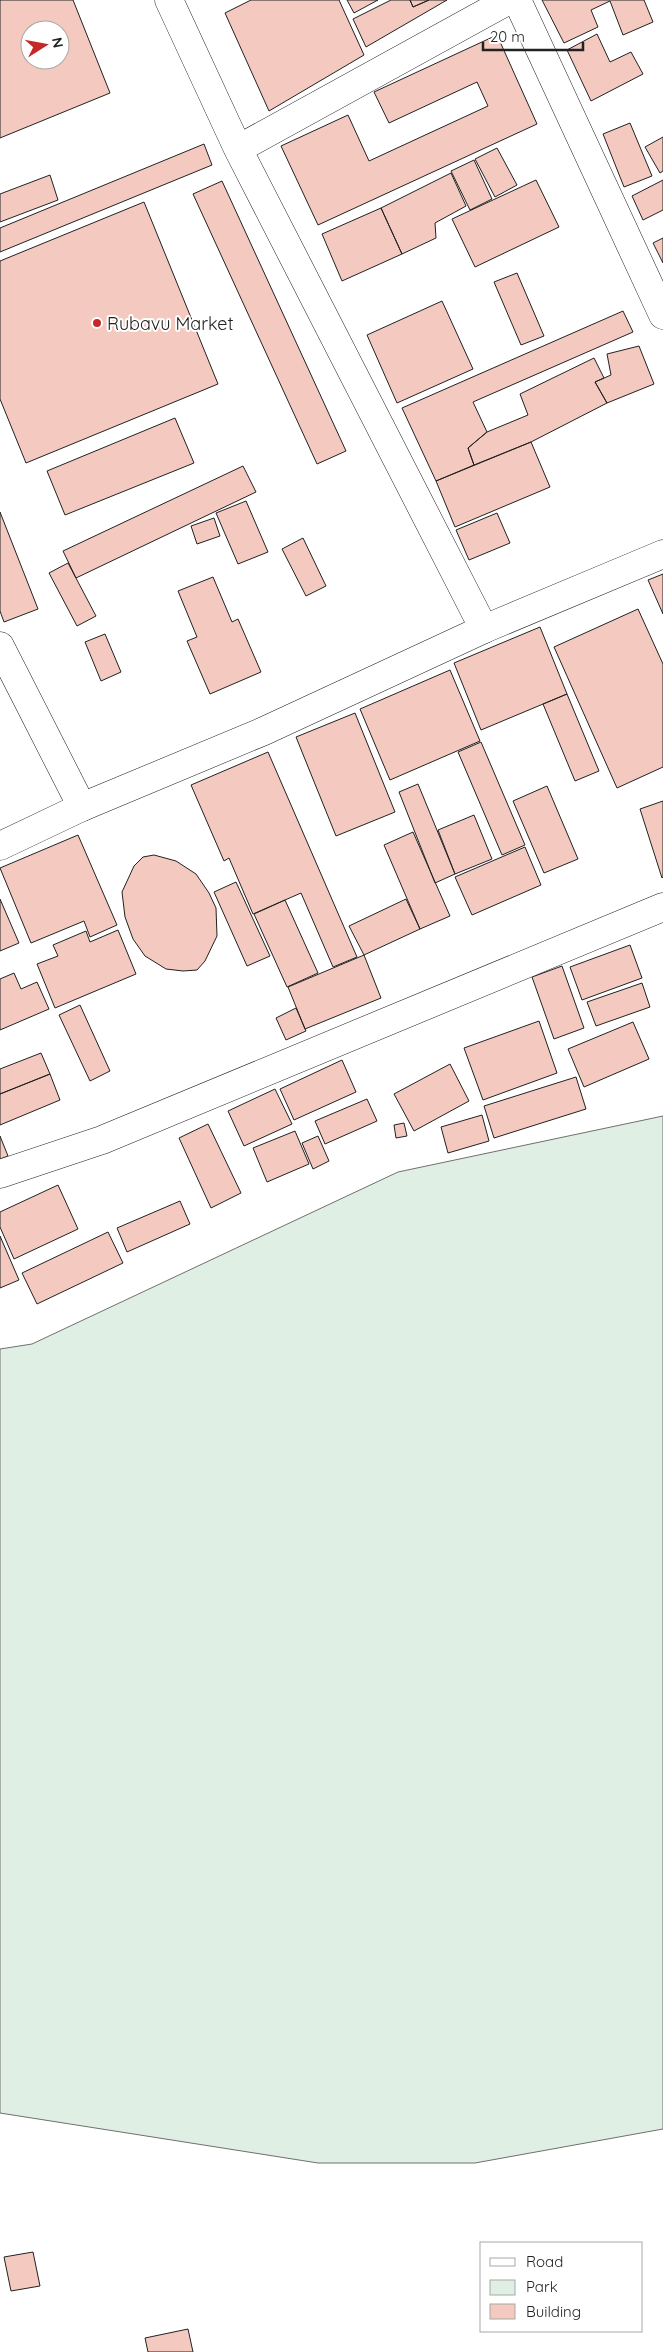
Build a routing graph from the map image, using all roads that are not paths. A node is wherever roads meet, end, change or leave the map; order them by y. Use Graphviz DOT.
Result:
graph roads {
  1 [pos="168,0"];
  2 [pos="509,0"];
  3 [pos="517,0"];
  4 [pos="238,149"];
  5 [pos="663,315"];
  6 [pos="663,554"];
  7 [pos="484,628"];
  8 [pos="0,646"];
  9 [pos="82,807"];
  10 [pos="0,846"];
  11 [pos="663,907"];
  12 [pos="0,1174"];
  1 -- 4 [label="street"];
  2 -- 4 [label="street"];
  3 -- 5 [label="street"];
  4 -- 7 [label="street"];
  6 -- 7 [label="street"];
  7 -- 9 [label="street"];
  8 -- 9 [label="street"];
  9 -- 10 [label="street"];
  11 -- 12 [label="street"];
}
